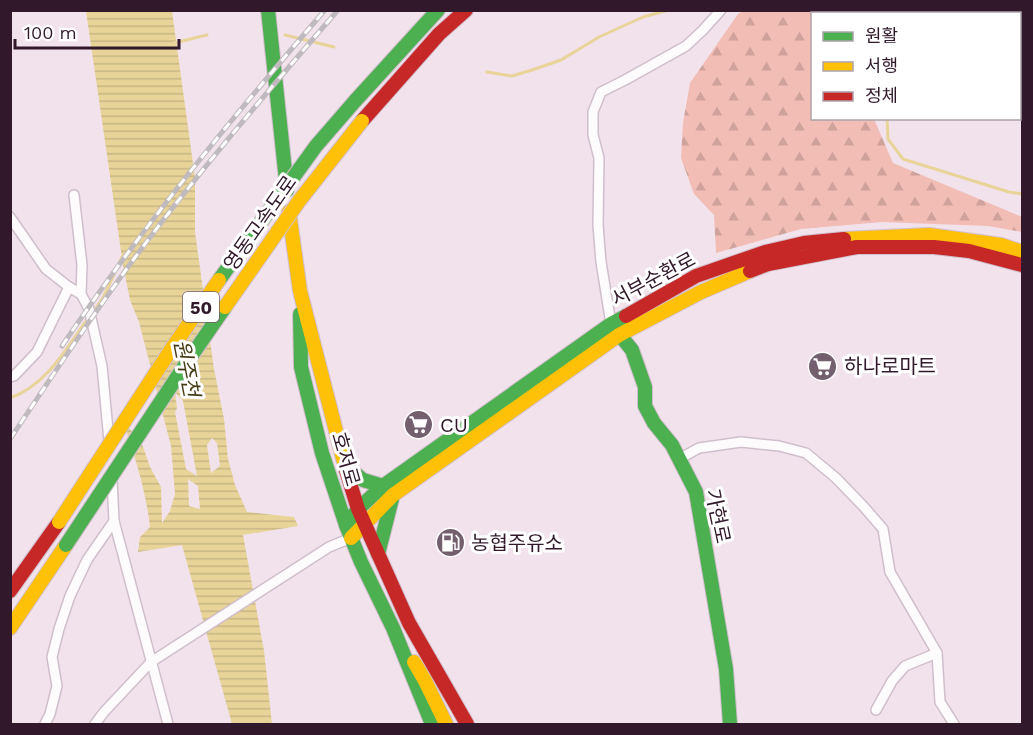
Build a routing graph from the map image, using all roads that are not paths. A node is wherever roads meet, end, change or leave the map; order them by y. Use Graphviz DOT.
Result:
graph roads {
  1 [pos="268,10"];
  2 [pos="438,10"];
  3 [pos="466,10"];
  4 [pos="721,10"];
  5 [pos="74,195"];
  6 [pos="10,218"];
  7 [pos="1023,252"];
  8 [pos="1023,265"];
  9 [pos="69,287"];
  10 [pos="300,291"];
  11 [pos="81,294"];
  12 [pos="615,329"];
  13 [pos="10,377"];
  14 [pos="679,459"];
  15 [pos="344,464"];
  16 [pos="388,490"];
  17 [pos="358,509"];
  18 [pos="114,521"];
  19 [pos="364,523"];
  20 [pos="348,532"];
  21 [pos="378,554"];
  22 [pos="10,591"];
  23 [pos="10,628"];
  24 [pos="937,653"];
  25 [pos="151,662"];
  26 [pos="428,680"];
  27 [pos="876,710"];
  28 [pos="45,724"];
  29 [pos="95,724"];
  30 [pos="168,724"];
  31 [pos="432,724"];
  32 [pos="446,724"];
  33 [pos="457,724"];
  34 [pos="467,724"];
  35 [pos="730,724"];
  36 [pos="954,724"];
  1 -- 10 [label="main road, 호저로"];
  2 -- 22 [label="main road, 영동고속도로 / 50, bridge"];
  3 -- 23 [label="main road, 영동고속도로 / 50, bridge"];
  4 -- 12 [label="street, 가현로"];
  5 -- 11 [label="street"];
  6 -- 9 [label="street"];
  7 -- 12 [label="main road, 서부순환로"];
  8 -- 12 [label="main road, 서부순환로"];
  9 -- 11 [label="street"];
  9 -- 13 [label="street"];
  10 -- 15 [label="main road, 호저로"];
  10 -- 20 [label="main road, 호저로"];
  11 -- 18 [label="street"];
  12 -- 14 [label="main road, 가현로"];
  12 -- 16 [label="main road, 서부순환로"];
  14 -- 24 [label="street"];
  14 -- 35 [label="main road, 가현로"];
  15 -- 16 [label="main road"];
  15 -- 17 [label="main road, 호저로"];
  16 -- 17 [label="main road, 서부순환로"];
  16 -- 19 [label="main road, 서부순환로"];
  16 -- 21 [label="main road"];
  17 -- 19 [label="main road, 호저로"];
  17 -- 20 [label="main road, 서부순환로"];
  18 -- 25 [label="street"];
  18 -- 28 [label="street"];
  19 -- 20 [label="main road, 서부순환로"];
  19 -- 21 [label="main road, 호저로"];
  20 -- 25 [label="street"];
  20 -- 26 [label="main road, 호저로"];
  21 -- 26 [label="main road, 호저로"];
  24 -- 27 [label="street"];
  24 -- 36 [label="street"];
  25 -- 29 [label="street"];
  25 -- 30 [label="street"];
  26 -- 31 [label="main road"];
  26 -- 32 [label="main road, 호저로"];
  26 -- 33 [label="main road, 호저로"];
  26 -- 34 [label="main road"];
}
